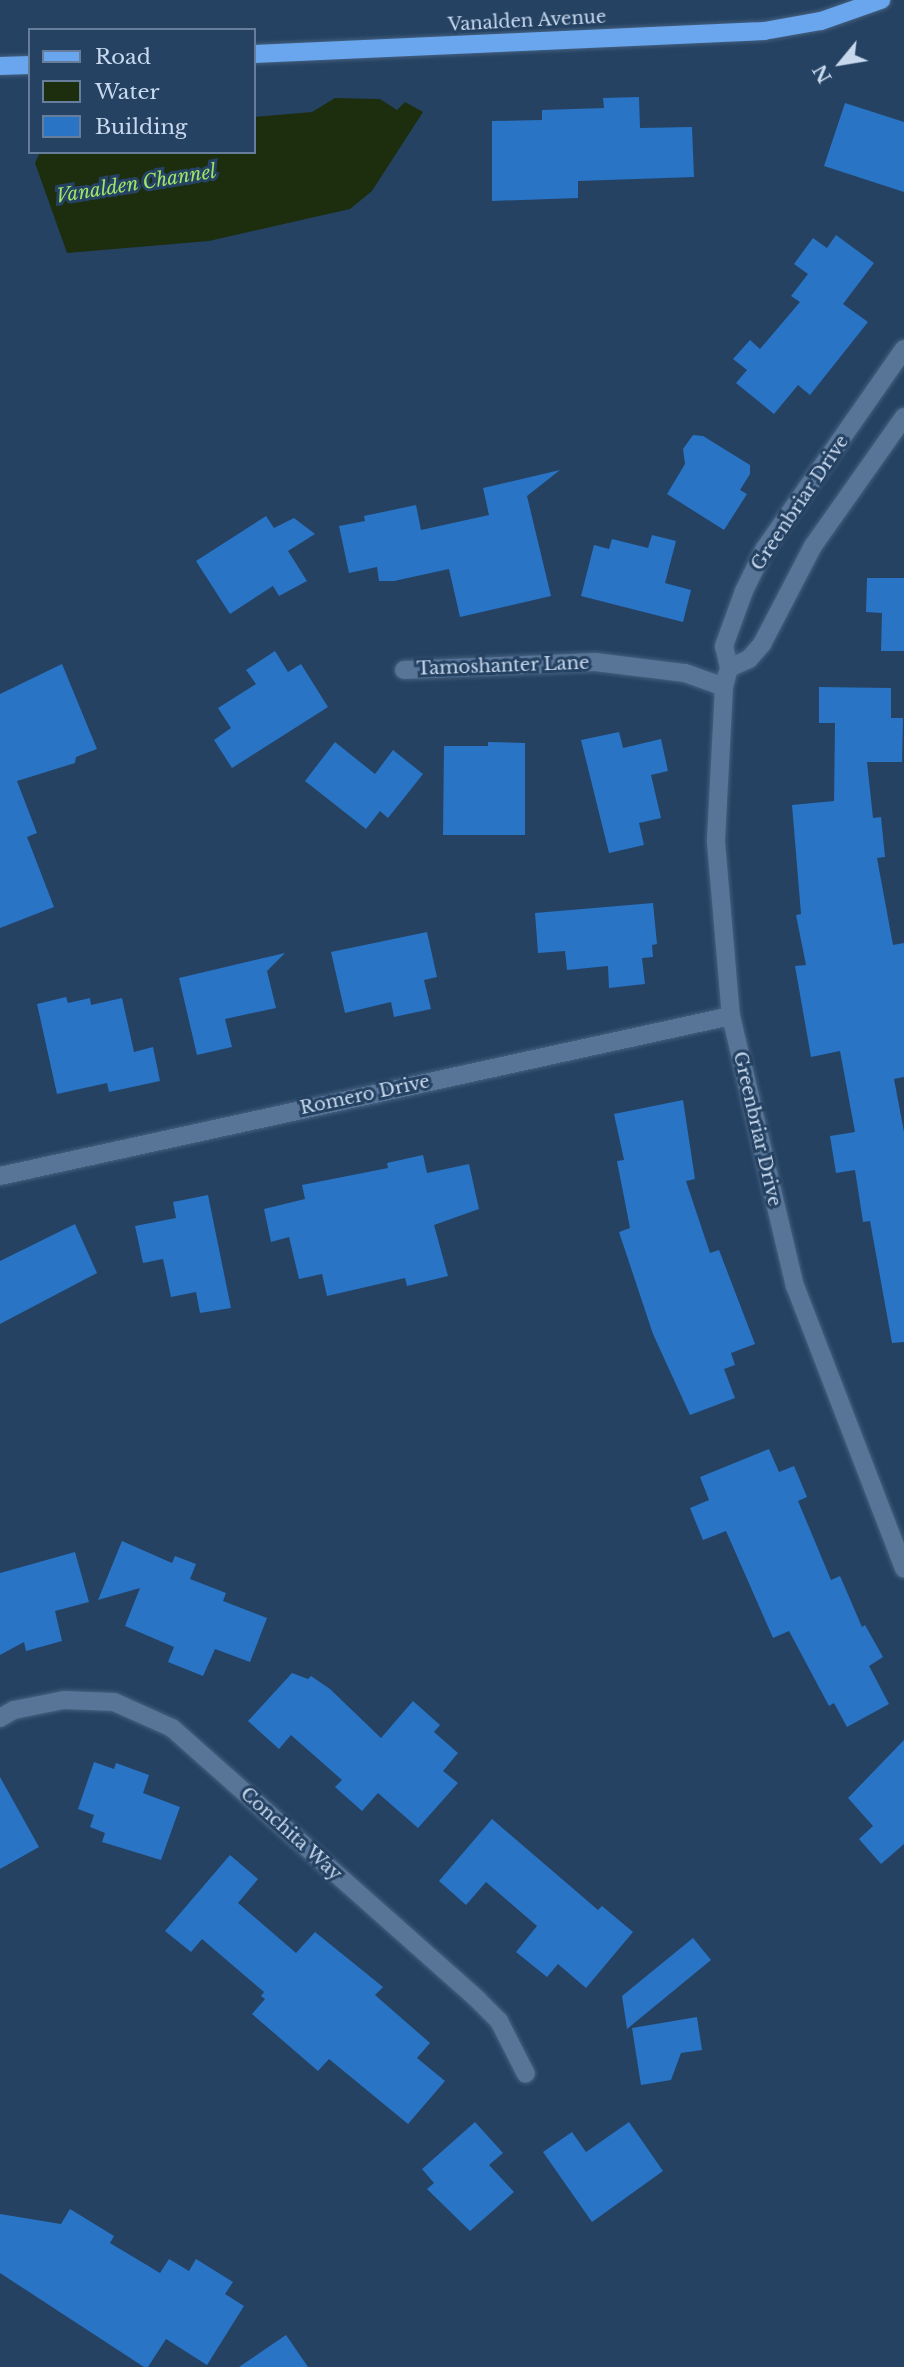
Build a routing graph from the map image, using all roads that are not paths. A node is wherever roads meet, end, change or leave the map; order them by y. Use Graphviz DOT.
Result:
graph roads {
  1 [pos="881,0"];
  2 [pos="256,54"];
  3 [pos="28,65"];
  4 [pos="0,66"];
  5 [pos="904,349"];
  6 [pos="904,417"];
  7 [pos="729,668"];
  8 [pos="404,670"];
  9 [pos="724,687"];
  10 [pos="731,1016"];
  11 [pos="0,1176"];
  12 [pos="904,1569"];
  13 [pos="0,1718"];
  14 [pos="526,2074"];
  1 -- 2 [label="main road, Vanalden Avenue"];
  3 -- 4 [label="main road"];
  5 -- 7 [label="street, Greenbriar Drive"];
  6 -- 7 [label="street, Greenbriar Drive"];
  7 -- 9 [label="street, Greenbriar Drive"];
  8 -- 9 [label="street, Tamoshanter Lane"];
  9 -- 10 [label="street, Greenbriar Drive"];
  10 -- 11 [label="street, Romero Drive"];
  10 -- 12 [label="street, Greenbriar Drive"];
  13 -- 14 [label="street, Conchita Way"];
}
